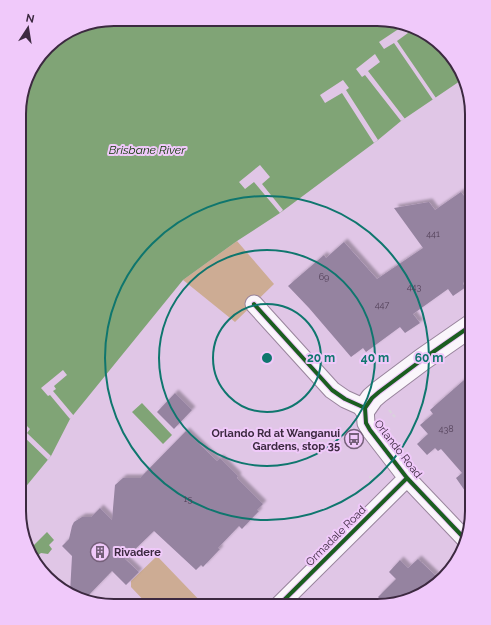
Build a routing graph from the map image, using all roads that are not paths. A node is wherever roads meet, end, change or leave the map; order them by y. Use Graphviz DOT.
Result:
graph roads {
  1 [pos="254,304"];
  2 [pos="465,330"];
  3 [pos="365,408"];
  4 [pos="408,478"];
  5 [pos="461,536"];
  6 [pos="285,599"];
  1 -- 3 [label="street"];
  2 -- 3 [label="street"];
  3 -- 4 [label="street, Orlando Road"];
  4 -- 5 [label="street, Orlando Road"];
  4 -- 6 [label="street, Ormadale Road"];
}
